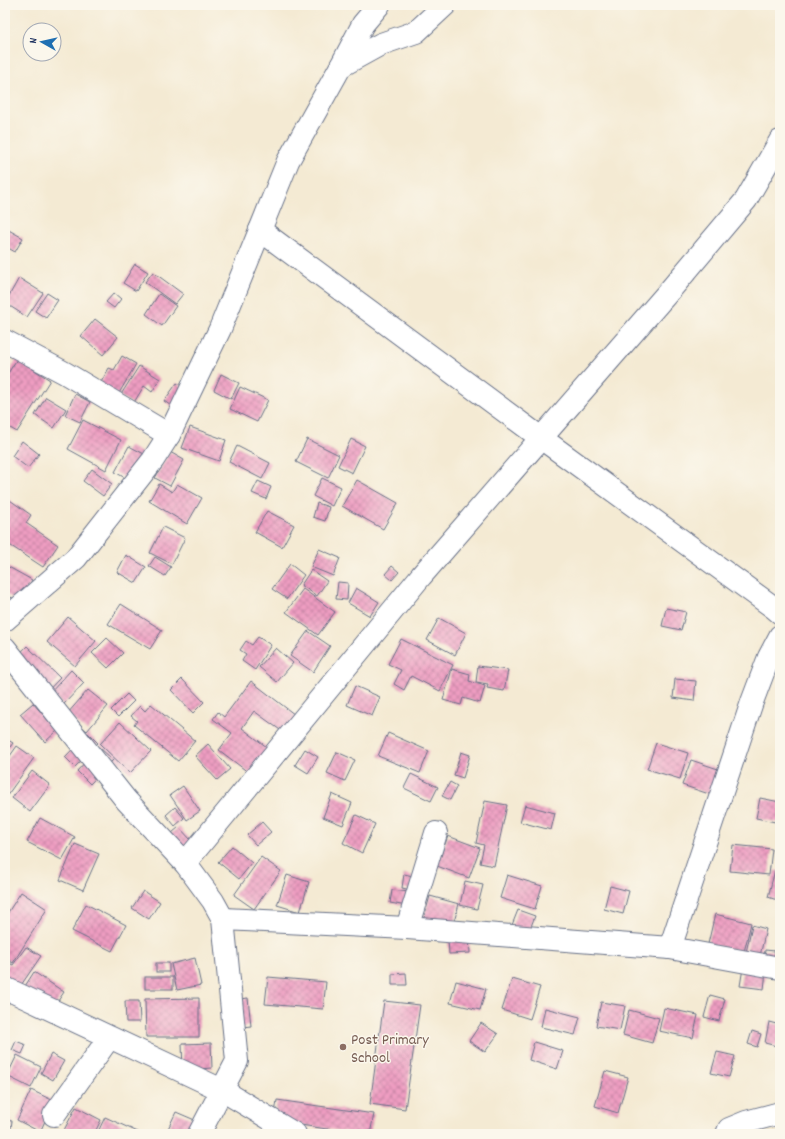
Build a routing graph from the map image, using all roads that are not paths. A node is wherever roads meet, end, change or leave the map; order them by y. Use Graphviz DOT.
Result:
graph roads {
  1 [pos="379,5"];
  2 [pos="445,5"];
  3 [pos="341,66"];
  4 [pos="780,141"];
  5 [pos="260,230"];
  6 [pos="5,341"];
  7 [pos="169,435"];
  8 [pos="541,438"];
  9 [pos="780,614"];
  10 [pos="5,620"];
  11 [pos="780,636"];
  12 [pos="5,648"];
  13 [pos="436,833"];
  14 [pos="185,863"];
  15 [pos="223,919"];
  16 [pos="407,928"];
  17 [pos="670,948"];
  18 [pos="780,968"];
  19 [pos="5,988"];
  20 [pos="109,1038"];
  21 [pos="222,1090"];
  22 [pos="780,1112"];
  23 [pos="54,1115"];
  24 [pos="199,1134"];
  25 [pos="295,1134"];
  26 [pos="727,1134"];
  1 -- 3 [label="street"];
  2 -- 3 [label="street"];
  3 -- 5 [label="street"];
  4 -- 8 [label="street"];
  5 -- 7 [label="street"];
  5 -- 8 [label="street"];
  6 -- 7 [label="street"];
  7 -- 10 [label="street"];
  8 -- 9 [label="street"];
  8 -- 14 [label="street"];
  11 -- 17 [label="street"];
  12 -- 14 [label="street"];
  13 -- 16 [label="street"];
  14 -- 15 [label="street"];
  15 -- 16 [label="street"];
  15 -- 21 [label="street"];
  16 -- 17 [label="street"];
  17 -- 18 [label="street"];
  19 -- 20 [label="street"];
  20 -- 21 [label="street"];
  20 -- 23 [label="street"];
  21 -- 24 [label="street"];
  21 -- 25 [label="street"];
  22 -- 26 [label="street"];
}
